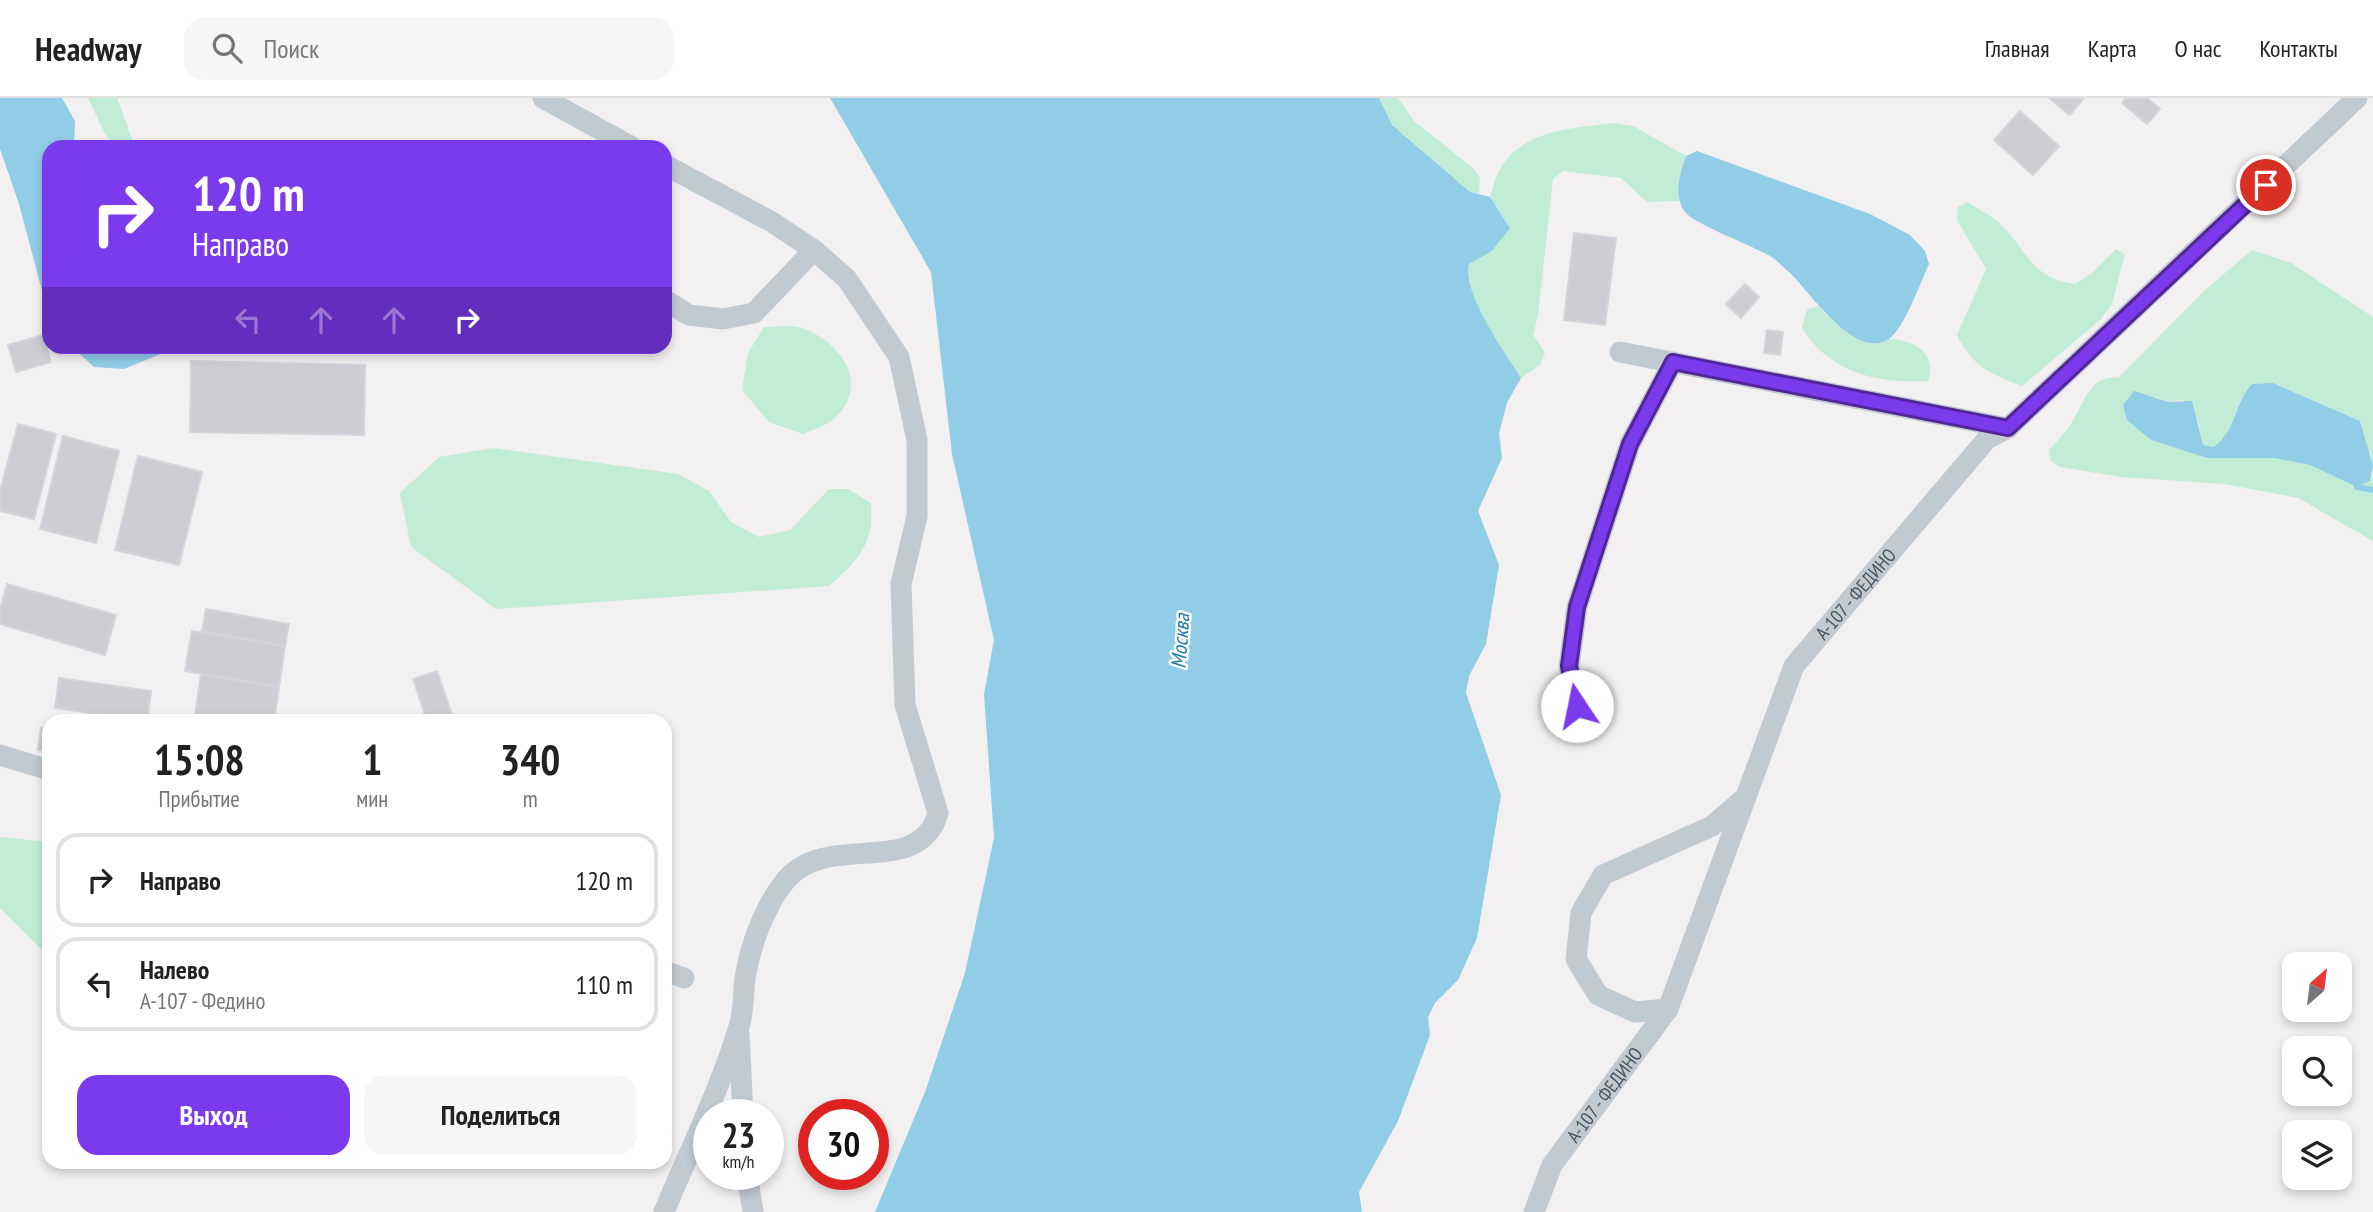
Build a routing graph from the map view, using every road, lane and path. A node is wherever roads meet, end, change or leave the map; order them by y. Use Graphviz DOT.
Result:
graph roads {
  1 [pos="543,98"];
  2 [pos="2357,98"];
  3 [pos="583,120"];
  4 [pos="591,140"];
  5 [pos="619,140"];
  6 [pos="672,169"];
  7 [pos="814,250"];
  8 [pos="672,304"];
  9 [pos="1620,352"];
  10 [pos="1673,362"];
  11 [pos="2008,428"];
  12 [pos="1577,706"];
  13 [pos="0,755"];
  14 [pos="42,768"];
  15 [pos="1748,796"];
  16 [pos="1668,1009"];
  17 [pos="739,1028"];
  18 [pos="742,1099"];
  19 [pos="750,1190"];
  20 [pos="664,1212"];
  21 [pos="753,1212"];
  22 [pos="1534,1212"];
  1 -- 3 [label="street"];
  2 -- 11 [label="street, А-107 - ФЕДИНО"];
  3 -- 4 [label="street"];
  3 -- 5 [label="street"];
  6 -- 7 [label="street"];
  7 -- 8 [label="street"];
  7 -- 17 [label="street"];
  9 -- 10 [label="street"];
  10 -- 11 [label="street"];
  10 -- 12 [label="street"];
  11 -- 15 [label="street, А-107 - ФЕДИНО"];
  13 -- 14 [label="street"];
  15 -- 16 [label="street, А-107 - ФЕДИНО"];
  15 -- 16 [label="street"];
  16 -- 22 [label="street, А-107 - ФЕДИНО"];
  17 -- 18 [label="street"];
  17 -- 20 [label="street"];
  19 -- 21 [label="street"];
}
